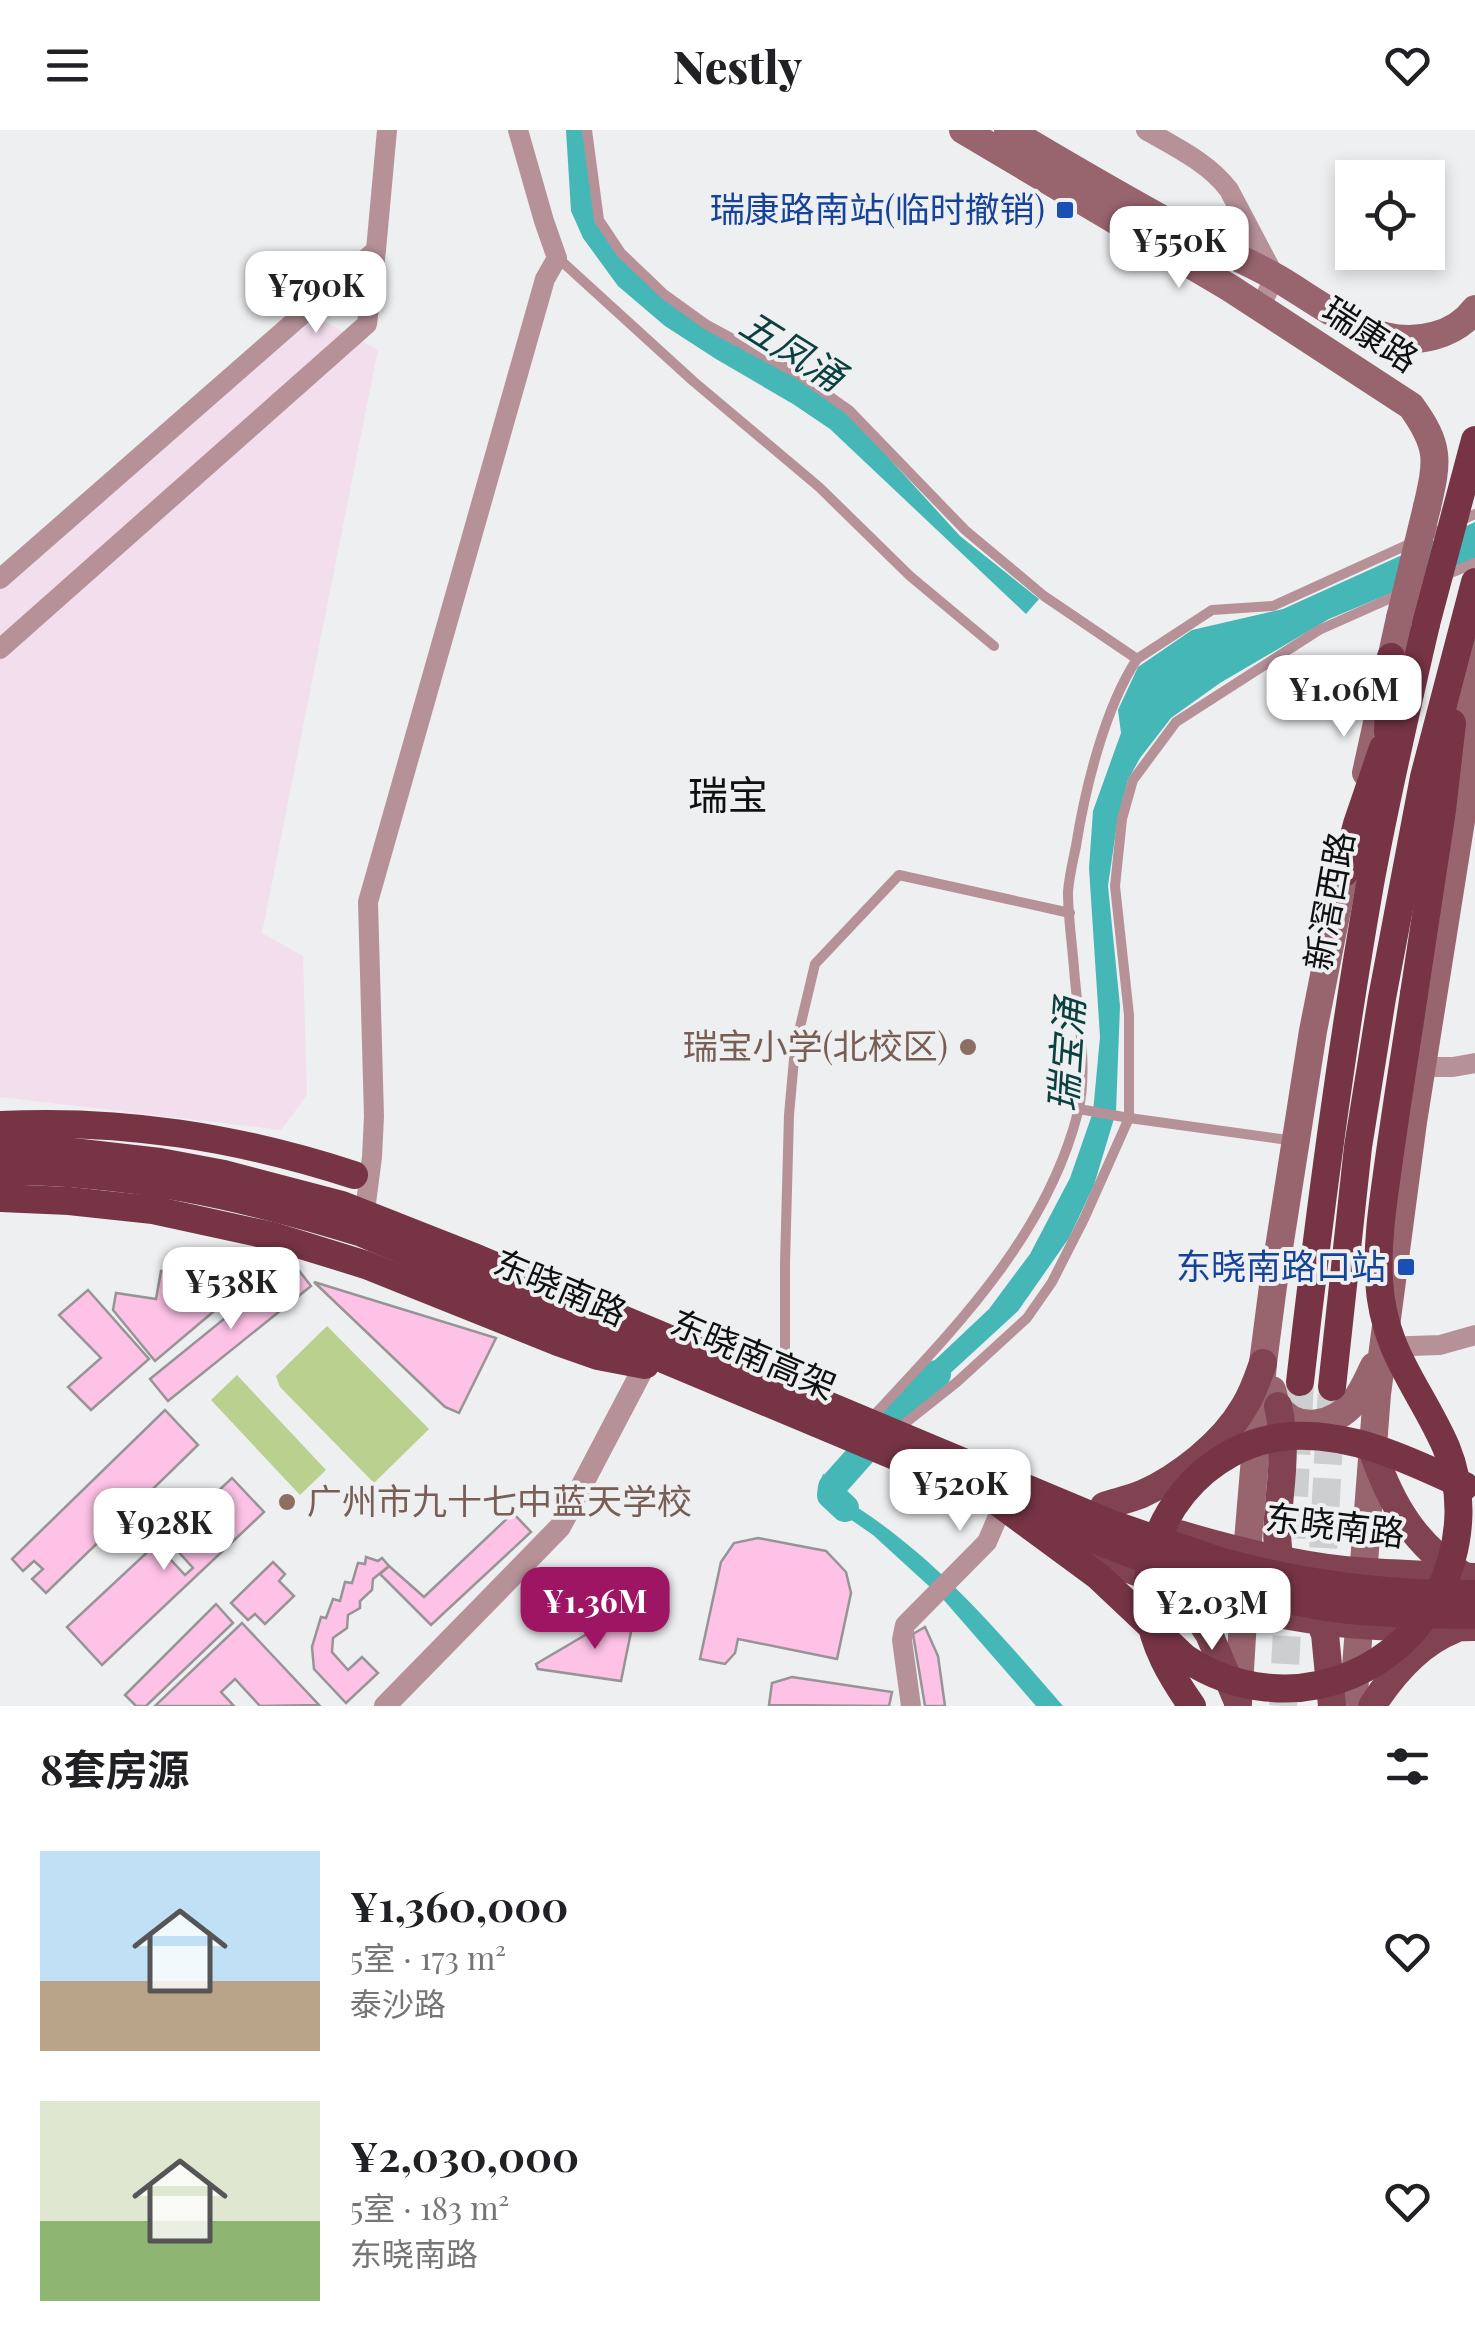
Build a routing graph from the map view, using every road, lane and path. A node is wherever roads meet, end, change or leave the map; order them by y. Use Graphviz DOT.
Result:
graph roads {
  1 [pos="388,130"];
  2 [pos="518,130"];
  3 [pos="587,130"];
  4 [pos="962,130"];
  5 [pos="1008,130"];
  6 [pos="1146,130"];
  7 [pos="376,250"];
  8 [pos="557,258"];
  9 [pos="1275,277"];
  10 [pos="1260,307"];
  11 [pos="1475,309"];
  12 [pos="1475,440"];
  13 [pos="1475,514"];
  14 [pos="1475,563"];
  15 [pos="0,579"];
  16 [pos="1475,582"];
  17 [pos="1413,621"];
  18 [pos="1462,632"];
  19 [pos="994,646"];
  20 [pos="0,649"];
  21 [pos="1391,657"];
  22 [pos="1137,659"];
  23 [pos="1388,734"];
  24 [pos="1383,819"];
  25 [pos="1344,873"];
  26 [pos="1070,913"];
  27 [pos="1475,1064"];
  28 [pos="1422,1067"];
  29 [pos="1079,1108"];
  30 [pos="1130,1118"];
  31 [pos="0,1125"];
  32 [pos="0,1140"];
  33 [pos="1296,1141"];
  34 [pos="0,1150"];
  35 [pos="0,1171"];
  36 [pos="354,1175"];
  37 [pos="0,1182"];
  38 [pos="0,1198"];
  39 [pos="366,1202"];
  40 [pos="1475,1335"];
  41 [pos="1383,1347"];
  42 [pos="1263,1362"];
  43 [pos="645,1365"];
  44 [pos="785,1373"];
  45 [pos="1300,1382"];
  46 [pos="1332,1387"];
  47 [pos="1278,1406"];
  48 [pos="876,1413"];
  49 [pos="904,1424"];
  50 [pos="1372,1452"];
  51 [pos="1475,1491"];
  52 [pos="993,1505"];
  53 [pos="1104,1506"];
  54 [pos="1246,1553"];
  55 [pos="1280,1560"];
  56 [pos="1364,1572"];
  57 [pos="1472,1583"];
  58 [pos="1178,1587"];
  59 [pos="1242,1607"];
  60 [pos="1320,1621"];
  61 [pos="1470,1623"];
  62 [pos="1359,1625"];
  63 [pos="1238,1704"];
  64 [pos="386,1706"];
  65 [pos="910,1706"];
  66 [pos="1192,1706"];
  67 [pos="1332,1706"];
  68 [pos="1353,1706"];
  69 [pos="1372,1706"];
  1 -- 7 [label="street"];
  2 -- 8 [label="street"];
  3 -- 22 [label="lane"];
  4 -- 10 [label="main road, 瑞康路"];
  5 -- 9 [label="main road, 瑞康路"];
  6 -- 9 [label="street"];
  7 -- 15 [label="street"];
  7 -- 20 [label="street"];
  8 -- 19 [label="lane"];
  8 -- 39 [label="street"];
  9 -- 10 [label="street"];
  9 -- 11 [label="main road, 瑞康路"];
  10 -- 17 [label="main road, 瑞康路, bridge"];
  12 -- 17 [label="highway, 新滘西路, bridge"];
  13 -- 22 [label="lane"];
  14 -- 30 [label="lane"];
  16 -- 18 [label="highway, 新滘西路"];
  17 -- 21 [label="main road"];
  17 -- 23 [label="highway"];
  17 -- 24 [label="highway, 新滘西路"];
  18 -- 28 [label="main road"];
  18 -- 46 [label="highway, 新滘西路"];
  18 -- 52 [label="highway, bridge"];
  21 -- 23 [label="highway"];
  21 -- 25 [label="main road"];
  22 -- 26 [label="lane"];
  23 -- 24 [label="highway"];
  23 -- 25 [label="highway"];
  24 -- 45 [label="highway, 新滘西路"];
  25 -- 33 [label="main road"];
  26 -- 29 [label="lane"];
  26 -- 44 [label="lane"];
  27 -- 28 [label="street"];
  28 -- 41 [label="main road"];
  29 -- 30 [label="lane"];
  29 -- 48 [label="lane"];
  30 -- 33 [label="lane"];
  30 -- 49 [label="lane"];
  31 -- 36 [label="highway"];
  32 -- 39 [label="main road, 东晓南路"];
  33 -- 42 [label="main road"];
  34 -- 57 [label="highway, 东晓南高架, bridge"];
  35 -- 52 [label="highway, 东晓南高架"];
  37 -- 43 [label="main road, 东晓南路"];
  38 -- 43 [label="highway"];
  39 -- 44 [label="main road, 东晓南路"];
  40 -- 41 [label="street"];
  41 -- 47 [label="main road"];
  41 -- 50 [label="main road"];
  42 -- 47 [label="main road"];
  42 -- 53 [label="main road"];
  42 -- 54 [label="main road"];
  43 -- 52 [label="main road, 东晓南路"];
  43 -- 64 [label="street"];
  44 -- 48 [label="main road, 东晓南路"];
  47 -- 55 [label="main road"];
  48 -- 49 [label="main road, 东晓南路"];
  49 -- 53 [label="main road, 东晓南路"];
  50 -- 56 [label="main road"];
  50 -- 57 [label="main road"];
  51 -- 66 [label="highway, bridge"];
  52 -- 58 [label="main road, 东晓南路"];
  52 -- 61 [label="highway, 东晓南高架, bridge"];
  52 -- 65 [label="street"];
  53 -- 54 [label="main road, 东晓南路"];
  54 -- 55 [label="main road, 东晓南路"];
  54 -- 59 [label="main road"];
  54 -- 60 [label="main road"];
  55 -- 56 [label="main road, 东晓南路"];
  55 -- 62 [label="main road"];
  56 -- 57 [label="main road, 东晓南路"];
  56 -- 62 [label="main road"];
  57 -- 61 [label="main road"];
  58 -- 59 [label="main road, 东晓南路"];
  58 -- 63 [label="main road"];
  59 -- 60 [label="main road, 东晓南路"];
  59 -- 63 [label="main road"];
  60 -- 62 [label="main road, 东晓南路"];
  60 -- 67 [label="main road"];
  61 -- 62 [label="main road, 东晓南路"];
  61 -- 69 [label="main road"];
  62 -- 68 [label="main road"];
}
